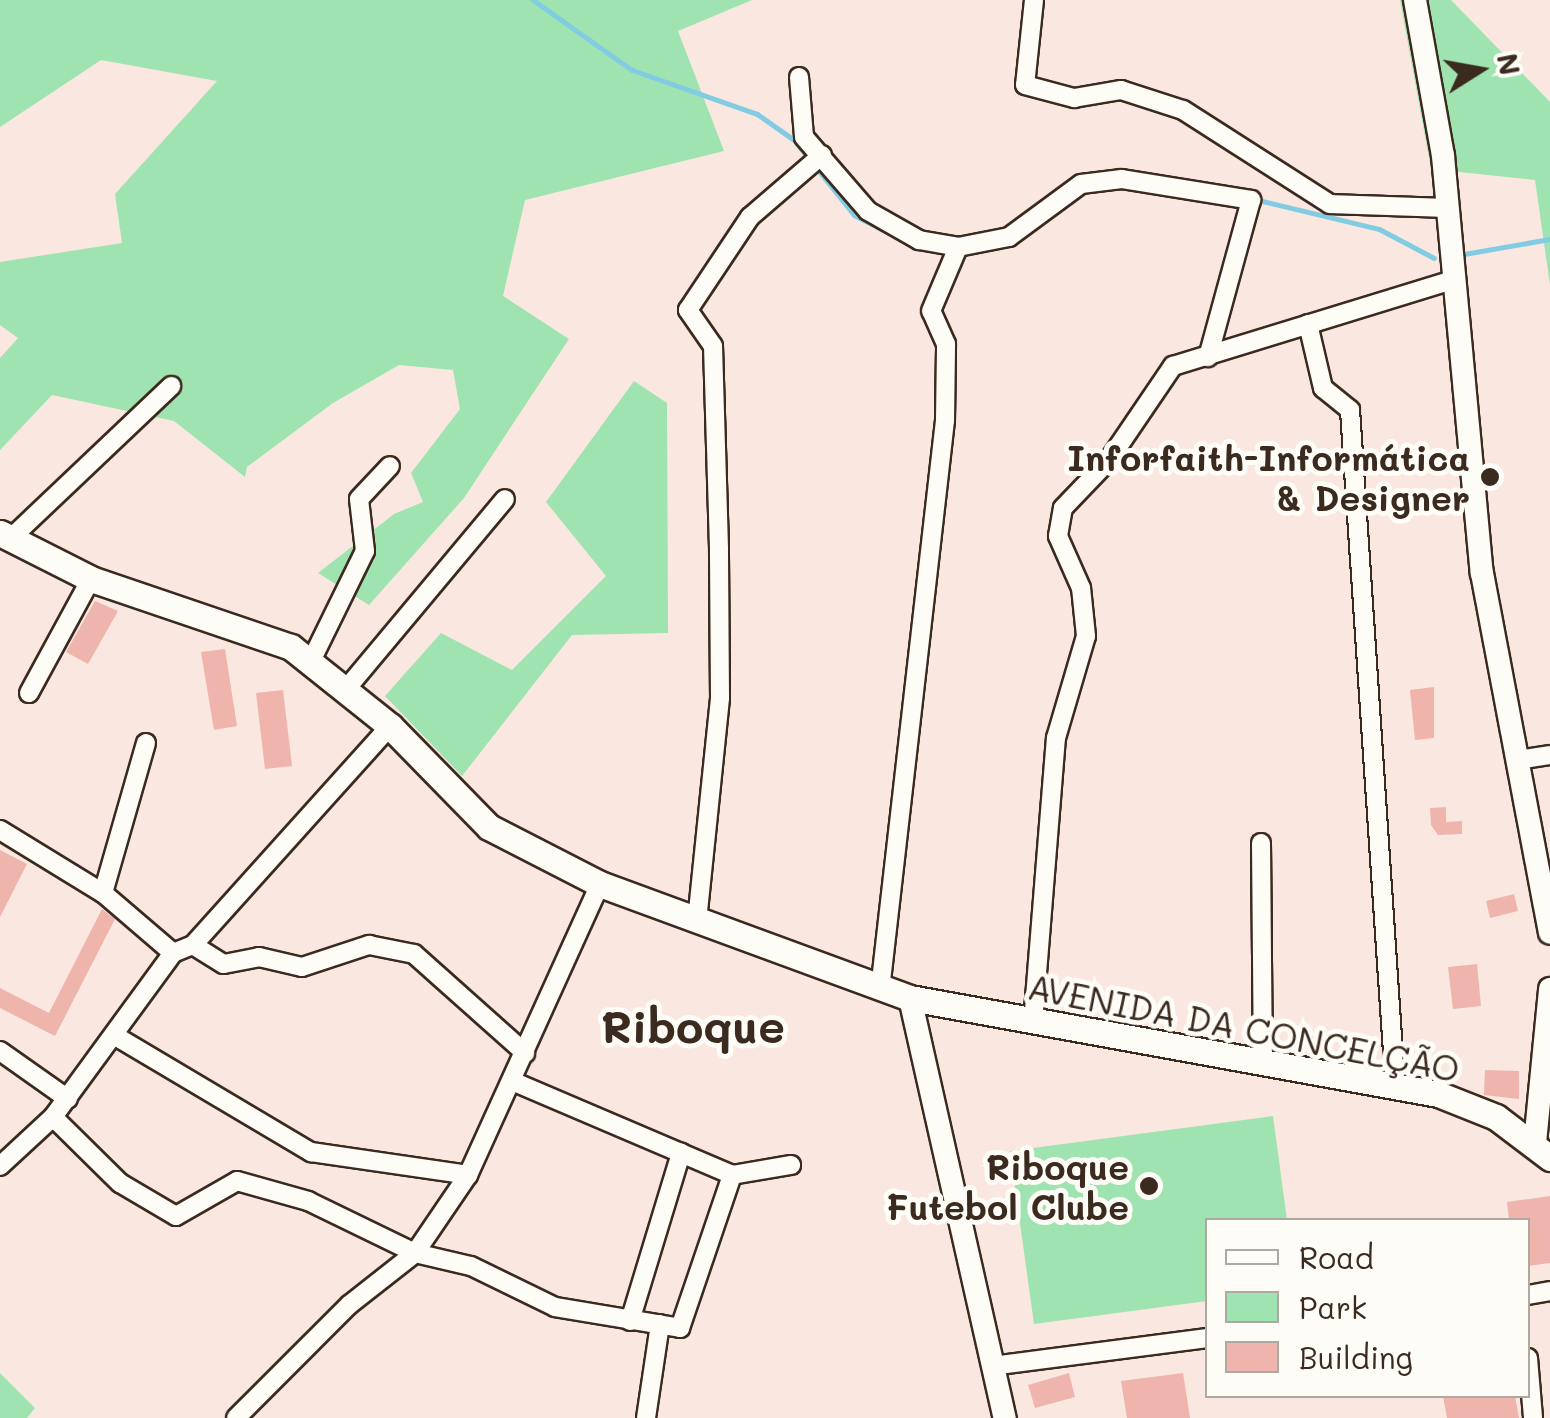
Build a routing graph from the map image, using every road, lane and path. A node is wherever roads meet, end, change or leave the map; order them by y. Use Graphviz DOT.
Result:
graph roads {
  1 [pos="1034,0"];
  2 [pos="1415,0"];
  3 [pos="799,77"];
  4 [pos="822,155"];
  5 [pos="1446,208"];
  6 [pos="958,247"];
  7 [pos="1452,280"];
  8 [pos="1308,324"];
  9 [pos="1208,356"];
  10 [pos="171,386"];
  11 [pos="390,466"];
  12 [pos="505,499"];
  13 [pos="6,536"];
  14 [pos="91,579"];
  15 [pos="312,659"];
  16 [pos="347,688"];
  17 [pos="29,693"];
  18 [pos="390,726"];
  19 [pos="146,743"];
  20 [pos="1550,754"];
  21 [pos="1518,760"];
  22 [pos="0,830"];
  23 [pos="1260,843"];
  24 [pos="600,884"];
  25 [pos="103,893"];
  26 [pos="696,920"];
  27 [pos="1550,933"];
  28 [pos="193,945"];
  29 [pos="173,953"];
  30 [pos="1550,989"];
  31 [pos="880,990"];
  32 [pos="910,998"];
  33 [pos="1033,1023"];
  34 [pos="118,1037"];
  35 [pos="0,1051"];
  36 [pos="525,1053"];
  37 [pos="1263,1066"];
  38 [pos="512,1081"];
  39 [pos="1394,1083"];
  40 [pos="68,1099"];
  41 [pos="53,1118"];
  42 [pos="1543,1151"];
  43 [pos="681,1154"];
  44 [pos="791,1165"];
  45 [pos="0,1166"];
  46 [pos="468,1175"];
  47 [pos="732,1175"];
  48 [pos="415,1253"];
  49 [pos="630,1321"];
  50 [pos="660,1324"];
  51 [pos="1205,1338"];
  52 [pos="992,1366"];
  53 [pos="1530,1382"];
  54 [pos="236,1418"];
  55 [pos="646,1418"];
  56 [pos="1005,1418"];
  57 [pos="1533,1418"];
  1 -- 5 [label="street"];
  2 -- 5 [label="street"];
  3 -- 4 [label="street"];
  4 -- 6 [label="street"];
  4 -- 26 [label="street"];
  5 -- 7 [label="street"];
  6 -- 9 [label="street"];
  6 -- 31 [label="street"];
  7 -- 8 [label="street"];
  7 -- 21 [label="street"];
  8 -- 9 [label="street"];
  8 -- 39 [label="street"];
  9 -- 33 [label="street"];
  10 -- 13 [label="street"];
  11 -- 15 [label="street"];
  12 -- 16 [label="street"];
  13 -- 14 [label="main road, AVENIDA DA CONCELÇÃO"];
  14 -- 15 [label="main road, AVENIDA DA CONCELÇÃO"];
  14 -- 17 [label="street"];
  15 -- 16 [label="main road, AVENIDA DA CONCELÇÃO"];
  16 -- 18 [label="main road, AVENIDA DA CONCELÇÃO"];
  18 -- 24 [label="main road, AVENIDA DA CONCELÇÃO"];
  18 -- 28 [label="street"];
  19 -- 25 [label="street"];
  20 -- 21 [label="street"];
  21 -- 27 [label="street"];
  22 -- 25 [label="street"];
  23 -- 37 [label="street"];
  24 -- 26 [label="main road, AVENIDA DA CONCELÇÃO"];
  24 -- 36 [label="street"];
  25 -- 29 [label="street"];
  26 -- 31 [label="main road, AVENIDA DA CONCELÇÃO"];
  28 -- 29 [label="street"];
  28 -- 36 [label="street"];
  29 -- 34 [label="street"];
  30 -- 42 [label="street"];
  31 -- 32 [label="main road, AVENIDA DA CONCELÇÃO"];
  32 -- 33 [label="main road, AVENIDA DA CONCELÇÃO"];
  32 -- 52 [label="street"];
  33 -- 37 [label="main road, AVENIDA DA CONCELÇÃO"];
  34 -- 40 [label="street"];
  34 -- 46 [label="street"];
  35 -- 40 [label="street"];
  36 -- 38 [label="street"];
  37 -- 39 [label="main road, AVENIDA DA CONCELÇÃO"];
  38 -- 43 [label="street"];
  38 -- 46 [label="street"];
  39 -- 42 [label="main road, AVENIDA DA CONCELÇÃO"];
  40 -- 41 [label="street"];
  41 -- 45 [label="street"];
  41 -- 48 [label="street"];
  43 -- 47 [label="street"];
  43 -- 49 [label="street"];
  44 -- 47 [label="street"];
  46 -- 48 [label="street"];
  47 -- 50 [label="street"];
  48 -- 49 [label="street"];
  48 -- 54 [label="street"];
  49 -- 50 [label="street"];
  50 -- 55 [label="street"];
  51 -- 52 [label="street"];
  52 -- 56 [label="street"];
  53 -- 57 [label="street"];
}
